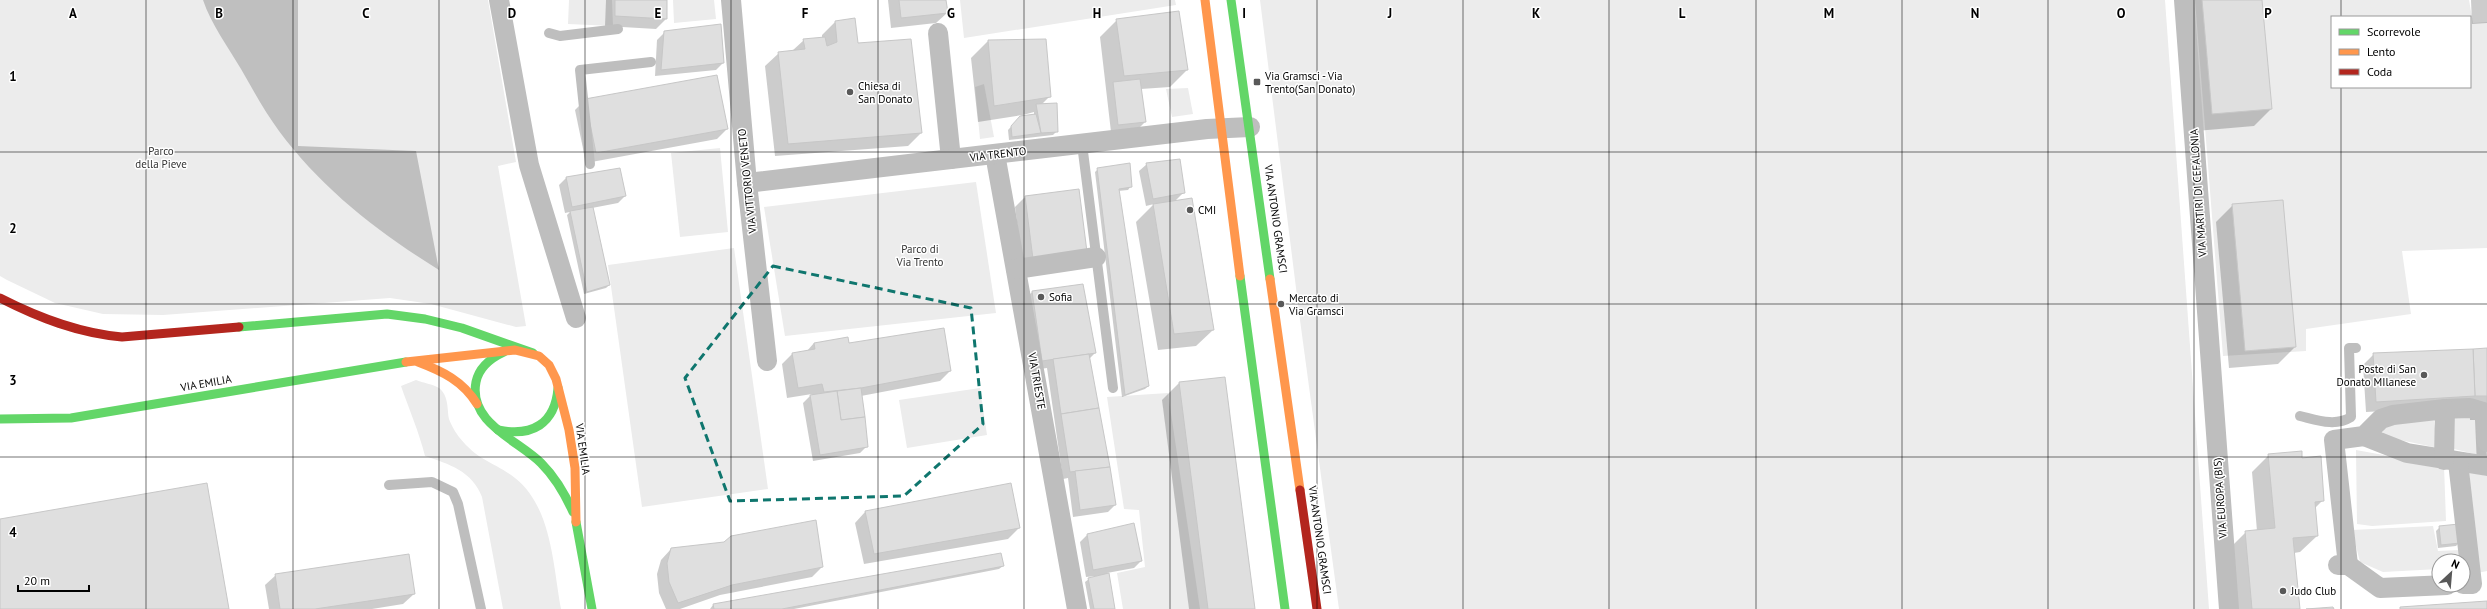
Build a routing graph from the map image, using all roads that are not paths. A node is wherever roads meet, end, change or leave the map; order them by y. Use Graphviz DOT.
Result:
graph roads {
  1 [pos="499,0"];
  2 [pos="731,0"];
  3 [pos="1205,0"];
  4 [pos="1231,0"];
  5 [pos="2184,0"];
  6 [pos="618,29"];
  7 [pos="549,33"];
  8 [pos="938,33"];
  9 [pos="651,62"];
  10 [pos="1250,127"];
  11 [pos="1222,129"];
  12 [pos="1082,144"];
  13 [pos="995,154"];
  14 [pos="951,159"];
  15 [pos="590,164"];
  16 [pos="747,183"];
  17 [pos="1096,257"];
  18 [pos="1016,269"];
  19 [pos="0,298"];
  20 [pos="576,318"];
  21 [pos="2356,348"];
  22 [pos="511,350"];
  23 [pos="533,353"];
  24 [pos="767,361"];
  25 [pos="416,362"];
  26 [pos="557,381"];
  27 [pos="2212,387"];
  28 [pos="1113,388"];
  29 [pos="477,404"];
  30 [pos="2446,409"];
  31 [pos="2486,413"];
  32 [pos="2300,416"];
  33 [pos="0,419"];
  34 [pos="494,427"];
  35 [pos="2364,436"];
  36 [pos="2487,442"];
  37 [pos="2451,461"];
  38 [pos="2487,466"];
  39 [pos="389,485"];
  40 [pos="576,520"];
  41 [pos="2474,583"];
  42 [pos="2431,586"];
  43 [pos="481,609"];
  44 [pos="592,609"];
  45 [pos="1077,609"];
  46 [pos="1285,609"];
  47 [pos="1317,609"];
  48 [pos="2229,609"];
  1 -- 20 [label="street"];
  2 -- 16 [label="street, VIA VITTORIO VENETO"];
  3 -- 11 [label="main road"];
  4 -- 10 [label="main road, VIA ANTONIO GRAMSCI"];
  5 -- 27 [label="street, VIA MARTIRI DI CEFALONIA"];
  6 -- 7 [label="lane"];
  8 -- 14 [label="street"];
  9 -- 15 [label="lane"];
  10 -- 11 [label="street, VIA TRENTO"];
  10 -- 47 [label="main road, VIA ANTONIO GRAMSCI"];
  11 -- 12 [label="street, VIA TRENTO"];
  11 -- 46 [label="main road"];
  12 -- 13 [label="street, VIA TRENTO"];
  12 -- 17 [label="lane"];
  13 -- 14 [label="street, VIA TRENTO"];
  13 -- 18 [label="street, VIA TRIESTE"];
  14 -- 16 [label="street, VIA TRENTO"];
  16 -- 24 [label="street, VIA VITTORIO VENETO"];
  17 -- 18 [label="street"];
  17 -- 28 [label="lane"];
  18 -- 45 [label="street, VIA TRIESTE"];
  19 -- 23 [label="main road"];
  21 -- 32 [label="lane"];
  22 -- 23 [label="main road, VIA EMILIA"];
  22 -- 25 [label="main road, VIA EMILIA"];
  22 -- 29 [label="main road, VIA EMILIA"];
  23 -- 26 [label="main road, VIA EMILIA"];
  25 -- 29 [label="main road, VIA EMILIA"];
  25 -- 33 [label="main road, VIA EMILIA"];
  26 -- 34 [label="main road, VIA EMILIA"];
  26 -- 40 [label="main road, VIA EMILIA"];
  27 -- 48 [label="street, VIA EUROPA (BIS)"];
  29 -- 34 [label="main road, VIA EMILIA"];
  30 -- 31 [label="street"];
  30 -- 35 [label="street"];
  30 -- 37 [label="street"];
  31 -- 36 [label="street"];
  34 -- 40 [label="main road, VIA EMILIA"];
  35 -- 37 [label="street"];
  35 -- 42 [label="street"];
  37 -- 38 [label="street"];
  37 -- 41 [label="street"];
  39 -- 43 [label="lane"];
  40 -- 44 [label="main road, VIA EMILIA"];
}
